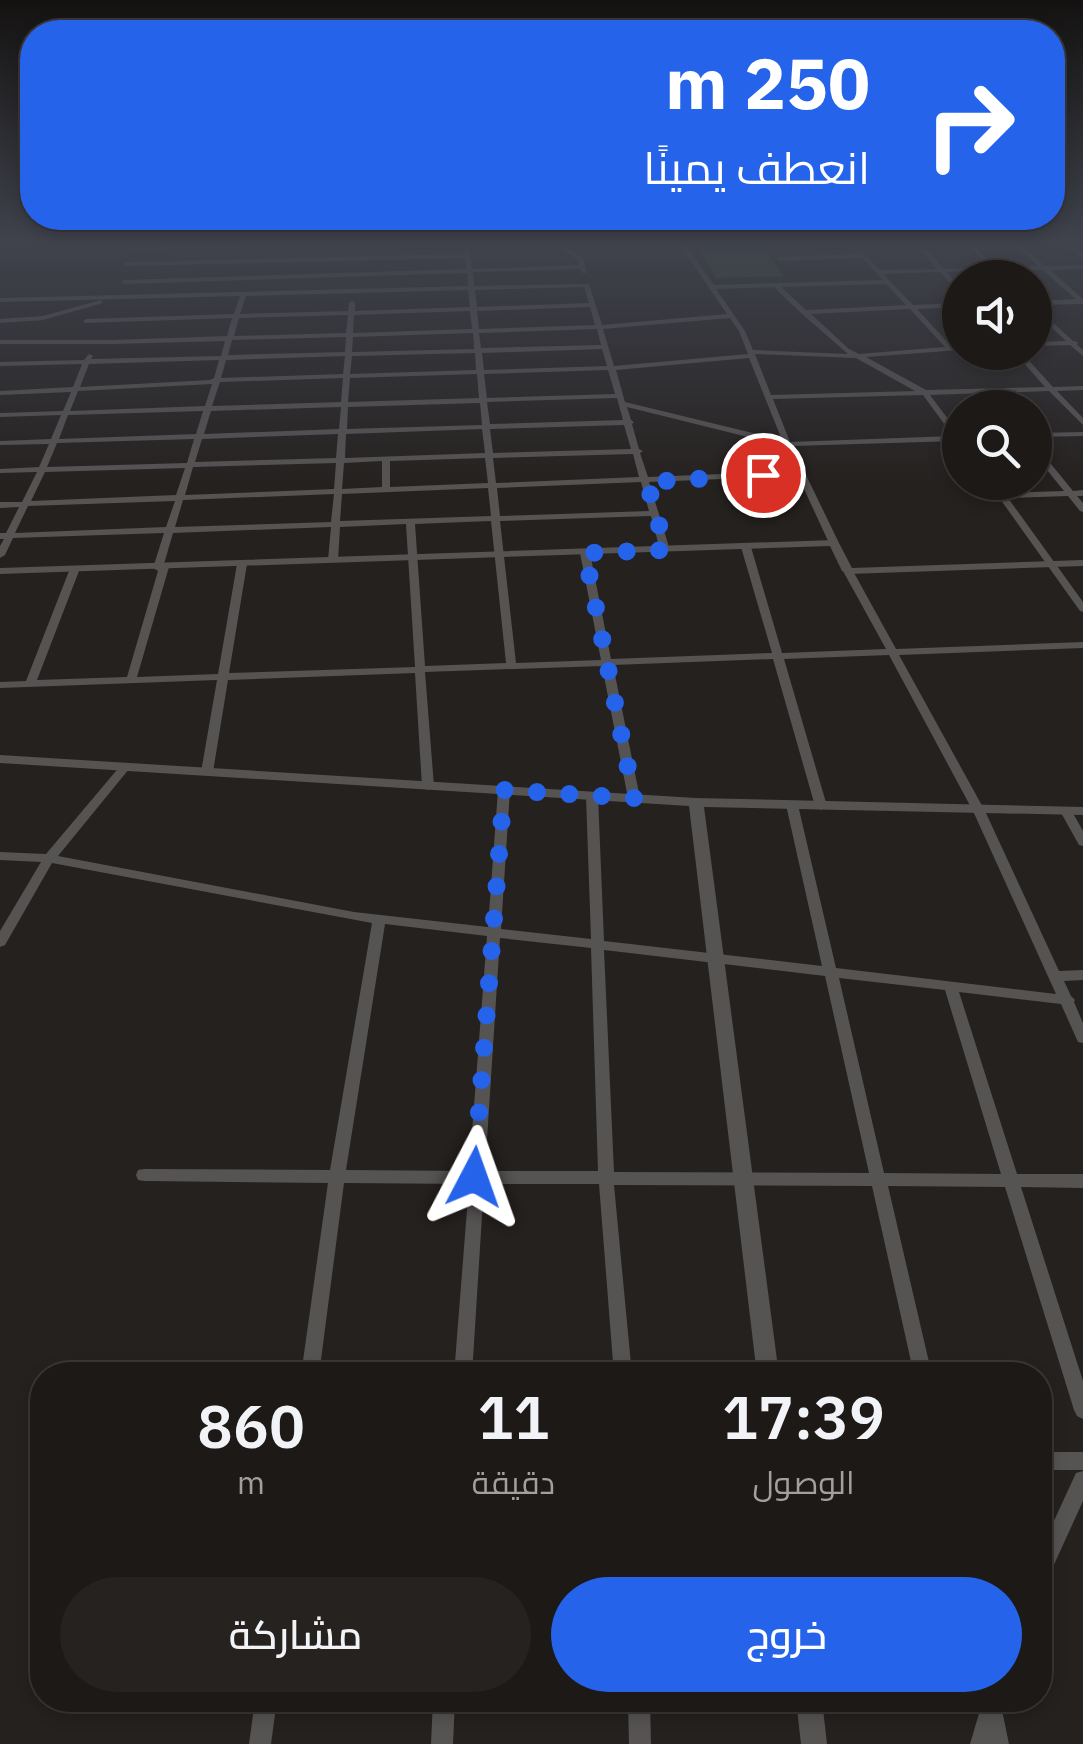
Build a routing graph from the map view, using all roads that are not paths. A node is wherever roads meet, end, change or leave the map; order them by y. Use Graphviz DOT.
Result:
graph roads {
  1 [pos="86,322"];
  2 [pos="234,322"];
  3 [pos="351,322"];
  4 [pos="477,322"];
  5 [pos="598,322"];
  6 [pos="654,322"];
  7 [pos="734,322"];
  8 [pos="815,322"];
  9 [pos="1052,323"];
  10 [pos="599,327"];
  11 [pos="478,330"];
  12 [pos="349,334"];
  13 [pos="228,337"];
  14 [pos="24,341"];
  15 [pos="0,342"];
  16 [pos="91,342"];
  17 [pos="1083,342"];
  18 [pos="1071,343"];
  19 [pos="1052,344"];
  20 [pos="605,347"];
  21 [pos="942,349"];
  22 [pos="480,351"];
  23 [pos="348,354"];
  24 [pos="750,354"];
  25 [pos="1083,354"];
  26 [pos="858,356"];
  27 [pos="221,358"];
  28 [pos="88,362"];
  29 [pos="0,364"];
  30 [pos="612,368"];
  31 [pos="1034,370"];
  32 [pos="482,372"];
  33 [pos="346,376"];
  34 [pos="214,381"];
  35 [pos="1083,388"];
  36 [pos="1051,389"];
  37 [pos="76,390"];
  38 [pos="1018,390"];
  39 [pos="924,392"];
  40 [pos="942,392"];
  41 [pos="0,394"];
  42 [pos="770,398"];
  43 [pos="485,400"];
  44 [pos="623,400"];
  45 [pos="344,405"];
  46 [pos="204,409"];
  47 [pos="68,413"];
  48 [pos="0,415"];
  49 [pos="942,416"];
  50 [pos="630,422"];
  51 [pos="1083,423"];
  52 [pos="488,427"];
  53 [pos="343,432"];
  54 [pos="1083,434"];
  55 [pos="1052,435"];
  56 [pos="196,436"];
  57 [pos="942,440"];
  58 [pos="55,441"];
  59 [pos="0,443"];
  60 [pos="787,444"];
  61 [pos="639,451"];
  62 [pos="491,456"];
  63 [pos="386,459"];
  64 [pos="341,461"];
  65 [pos="188,466"];
  66 [pos="42,470"];
  67 [pos="1052,471"];
  68 [pos="0,472"];
  69 [pos="800,473"];
  70 [pos="647,482"];
  71 [pos="494,487"];
  72 [pos="386,491"];
  73 [pos="338,493"];
  74 [pos="1070,493"];
  75 [pos="1083,493"];
  76 [pos="1052,494"];
  77 [pos="178,499"];
  78 [pos="1005,500"];
  79 [pos="25,504"];
  80 [pos="0,506"];
  81 [pos="1083,509"];
  82 [pos="655,513"];
  83 [pos="498,518"];
  84 [pos="410,521"];
  85 [pos="336,524"];
  86 [pos="169,530"];
  87 [pos="5,536"];
  88 [pos="834,543"];
  89 [pos="746,547"];
  90 [pos="666,550"];
  91 [pos="585,553"];
  92 [pos="0,555"];
  93 [pos="502,556"];
  94 [pos="412,558"];
  95 [pos="333,560"];
  96 [pos="1083,563"];
  97 [pos="242,564"];
  98 [pos="1052,564"];
  99 [pos="161,568"];
  100 [pos="0,571"];
  101 [pos="74,571"];
  102 [pos="848,571"];
  103 [pos="1083,609"];
  104 [pos="1083,646"];
  105 [pos="892,651"];
  106 [pos="776,656"];
  107 [pos="606,662"];
  108 [pos="511,666"];
  109 [pos="420,670"];
  110 [pos="223,677"];
  111 [pos="131,680"];
  112 [pos="30,684"];
  113 [pos="0,685"];
  114 [pos="0,759"];
  115 [pos="124,767"];
  116 [pos="208,772"];
  117 [pos="428,786"];
  118 [pos="504,790"];
  119 [pos="592,796"];
  120 [pos="634,798"];
  121 [pos="696,802"];
  122 [pos="792,805"];
  123 [pos="822,806"];
  124 [pos="979,811"];
  125 [pos="1066,811"];
  126 [pos="1083,811"];
  127 [pos="1083,842"];
  128 [pos="0,856"];
  129 [pos="49,858"];
  130 [pos="379,918"];
  131 [pos="493,932"];
  132 [pos="0,942"];
  133 [pos="598,944"];
  134 [pos="715,958"];
  135 [pos="831,972"];
  136 [pos="1083,975"];
  137 [pos="1058,976"];
  138 [pos="950,986"];
  139 [pos="1068,1000"];
  140 [pos="1083,1038"];
  141 [pos="144,1174"];
  142 [pos="336,1176"];
  143 [pos="474,1177"];
  144 [pos="606,1178"];
  145 [pos="743,1179"];
  146 [pos="878,1180"];
  147 [pos="1010,1180"];
  148 [pos="1083,1181"];
  149 [pos="312,1362"];
  150 [pos="464,1362"];
  151 [pos="622,1362"];
  152 [pos="766,1362"];
  153 [pos="920,1362"];
  154 [pos="1083,1410"];
  155 [pos="1052,1461"];
  156 [pos="1083,1461"];
  157 [pos="1083,1480"];
  158 [pos="1052,1547"];
  159 [pos="264,1712"];
  160 [pos="443,1712"];
  161 [pos="639,1712"];
  162 [pos="810,1712"];
  163 [pos="990,1712"];
  164 [pos="993,1712"];
  165 [pos="260,1744"];
  166 [pos="442,1744"];
  167 [pos="640,1744"];
  168 [pos="814,1744"];
  169 [pos="981,1744"];
  170 [pos="998,1744"];
  1 -- 14 [label="street"];
  2 -- 13 [label="street"];
  3 -- 12 [label="street"];
  4 -- 11 [label="street"];
  5 -- 10 [label="street"];
  6 -- 10 [label="street"];
  7 -- 24 [label="street"];
  8 -- 26 [label="street"];
  9 -- 18 [label="street"];
  10 -- 11 [label="street"];
  10 -- 20 [label="street"];
  11 -- 12 [label="street"];
  11 -- 22 [label="street"];
  12 -- 13 [label="street"];
  12 -- 23 [label="street"];
  13 -- 16 [label="street"];
  13 -- 27 [label="street"];
  14 -- 15 [label="street"];
  14 -- 16 [label="street"];
  16 -- 28 [label="street"];
  17 -- 18 [label="street"];
  18 -- 19 [label="street"];
  18 -- 25 [label="street"];
  20 -- 22 [label="street"];
  20 -- 30 [label="street"];
  21 -- 26 [label="street"];
  22 -- 23 [label="street"];
  22 -- 32 [label="street"];
  23 -- 27 [label="street"];
  23 -- 33 [label="street"];
  24 -- 26 [label="street"];
  24 -- 30 [label="street"];
  24 -- 42 [label="street"];
  26 -- 39 [label="street"];
  27 -- 28 [label="street"];
  27 -- 34 [label="street"];
  28 -- 29 [label="street"];
  28 -- 37 [label="street"];
  30 -- 32 [label="street"];
  30 -- 44 [label="street"];
  31 -- 36 [label="street"];
  32 -- 33 [label="street"];
  32 -- 43 [label="street"];
  33 -- 34 [label="street"];
  33 -- 45 [label="street"];
  34 -- 37 [label="street"];
  34 -- 46 [label="street"];
  35 -- 36 [label="street"];
  36 -- 38 [label="street"];
  36 -- 51 [label="street"];
  37 -- 41 [label="street"];
  37 -- 47 [label="street"];
  39 -- 40 [label="street"];
  39 -- 42 [label="street"];
  39 -- 49 [label="street"];
  42 -- 60 [label="street"];
  43 -- 44 [label="street"];
  43 -- 45 [label="street"];
  43 -- 52 [label="street"];
  44 -- 50 [label="street"];
  44 -- 60 [label="street"];
  45 -- 46 [label="street"];
  45 -- 53 [label="street"];
  46 -- 47 [label="street"];
  46 -- 56 [label="street"];
  47 -- 48 [label="street"];
  47 -- 58 [label="street"];
  50 -- 52 [label="street"];
  50 -- 61 [label="street"];
  52 -- 53 [label="street"];
  52 -- 62 [label="street"];
  53 -- 56 [label="street"];
  53 -- 64 [label="street"];
  54 -- 55 [label="street"];
  56 -- 58 [label="street"];
  56 -- 65 [label="street"];
  57 -- 60 [label="street"];
  58 -- 59 [label="street"];
  58 -- 66 [label="street"];
  60 -- 69 [label="street"];
  61 -- 62 [label="street"];
  61 -- 70 [label="street"];
  62 -- 63 [label="street"];
  62 -- 71 [label="street"];
  63 -- 64 [label="street"];
  63 -- 72 [label="street"];
  64 -- 65 [label="street"];
  64 -- 73 [label="street"];
  65 -- 66 [label="street"];
  65 -- 77 [label="street"];
  66 -- 68 [label="street"];
  66 -- 79 [label="street"];
  67 -- 74 [label="street"];
  69 -- 70 [label="street"];
  69 -- 88 [label="street"];
  70 -- 71 [label="street"];
  70 -- 82 [label="street"];
  71 -- 72 [label="street"];
  71 -- 83 [label="street"];
  72 -- 73 [label="street"];
  73 -- 77 [label="street"];
  73 -- 85 [label="street"];
  74 -- 75 [label="street"];
  74 -- 76 [label="street"];
  74 -- 81 [label="street"];
  77 -- 79 [label="street"];
  77 -- 86 [label="street"];
  78 -- 98 [label="street"];
  79 -- 80 [label="street"];
  79 -- 87 [label="street"];
  82 -- 83 [label="street"];
  82 -- 90 [label="street"];
  83 -- 84 [label="street"];
  83 -- 93 [label="street"];
  84 -- 85 [label="street"];
  84 -- 94 [label="street"];
  85 -- 86 [label="street"];
  85 -- 95 [label="street"];
  86 -- 87 [label="street"];
  86 -- 99 [label="street"];
  87 -- 92 [label="street"];
  88 -- 89 [label="street"];
  88 -- 102 [label="street"];
  89 -- 90 [label="street"];
  89 -- 106 [label="street"];
  90 -- 91 [label="street"];
  91 -- 93 [label="street"];
  91 -- 107 [label="street"];
  93 -- 94 [label="street"];
  93 -- 108 [label="street"];
  94 -- 95 [label="street"];
  94 -- 109 [label="street"];
  95 -- 97 [label="street"];
  96 -- 98 [label="street"];
  97 -- 99 [label="street"];
  97 -- 110 [label="street"];
  98 -- 102 [label="street"];
  98 -- 103 [label="street"];
  99 -- 101 [label="street"];
  99 -- 111 [label="street"];
  100 -- 101 [label="street"];
  101 -- 112 [label="street"];
  102 -- 105 [label="street"];
  104 -- 105 [label="street"];
  105 -- 106 [label="street"];
  105 -- 124 [label="street"];
  106 -- 107 [label="street"];
  106 -- 123 [label="street"];
  107 -- 108 [label="street"];
  107 -- 120 [label="street"];
  108 -- 109 [label="street"];
  109 -- 110 [label="street"];
  109 -- 117 [label="street"];
  110 -- 111 [label="street"];
  110 -- 116 [label="street"];
  111 -- 112 [label="street"];
  112 -- 113 [label="street"];
  114 -- 115 [label="street"];
  115 -- 116 [label="street"];
  115 -- 129 [label="street"];
  116 -- 117 [label="street"];
  117 -- 118 [label="street"];
  118 -- 119 [label="street"];
  118 -- 131 [label="street"];
  119 -- 120 [label="street"];
  119 -- 133 [label="street"];
  120 -- 121 [label="street"];
  121 -- 122 [label="street"];
  121 -- 134 [label="street"];
  122 -- 123 [label="street"];
  122 -- 135 [label="street"];
  123 -- 124 [label="street"];
  124 -- 125 [label="street"];
  124 -- 137 [label="street"];
  125 -- 126 [label="street"];
  125 -- 127 [label="street"];
  128 -- 129 [label="street"];
  129 -- 130 [label="street"];
  129 -- 132 [label="street"];
  130 -- 131 [label="street"];
  130 -- 142 [label="street"];
  131 -- 133 [label="street"];
  131 -- 143 [label="street"];
  133 -- 134 [label="street"];
  133 -- 144 [label="street"];
  134 -- 135 [label="street"];
  134 -- 145 [label="street"];
  135 -- 138 [label="street"];
  135 -- 146 [label="street"];
  136 -- 137 [label="street"];
  137 -- 139 [label="street"];
  138 -- 139 [label="street"];
  138 -- 147 [label="street"];
  139 -- 140 [label="street"];
  141 -- 142 [label="street"];
  142 -- 143 [label="street"];
  142 -- 149 [label="street"];
  143 -- 144 [label="street"];
  143 -- 150 [label="street"];
  144 -- 145 [label="street"];
  144 -- 151 [label="street"];
  145 -- 146 [label="street"];
  145 -- 152 [label="street"];
  146 -- 147 [label="street"];
  146 -- 153 [label="street"];
  147 -- 148 [label="street"];
  147 -- 154 [label="street"];
  155 -- 156 [label="street"];
  157 -- 158 [label="street"];
  159 -- 165 [label="street"];
  160 -- 166 [label="street"];
  161 -- 167 [label="street"];
  162 -- 168 [label="street"];
  163 -- 169 [label="street"];
  164 -- 170 [label="street"];
}
